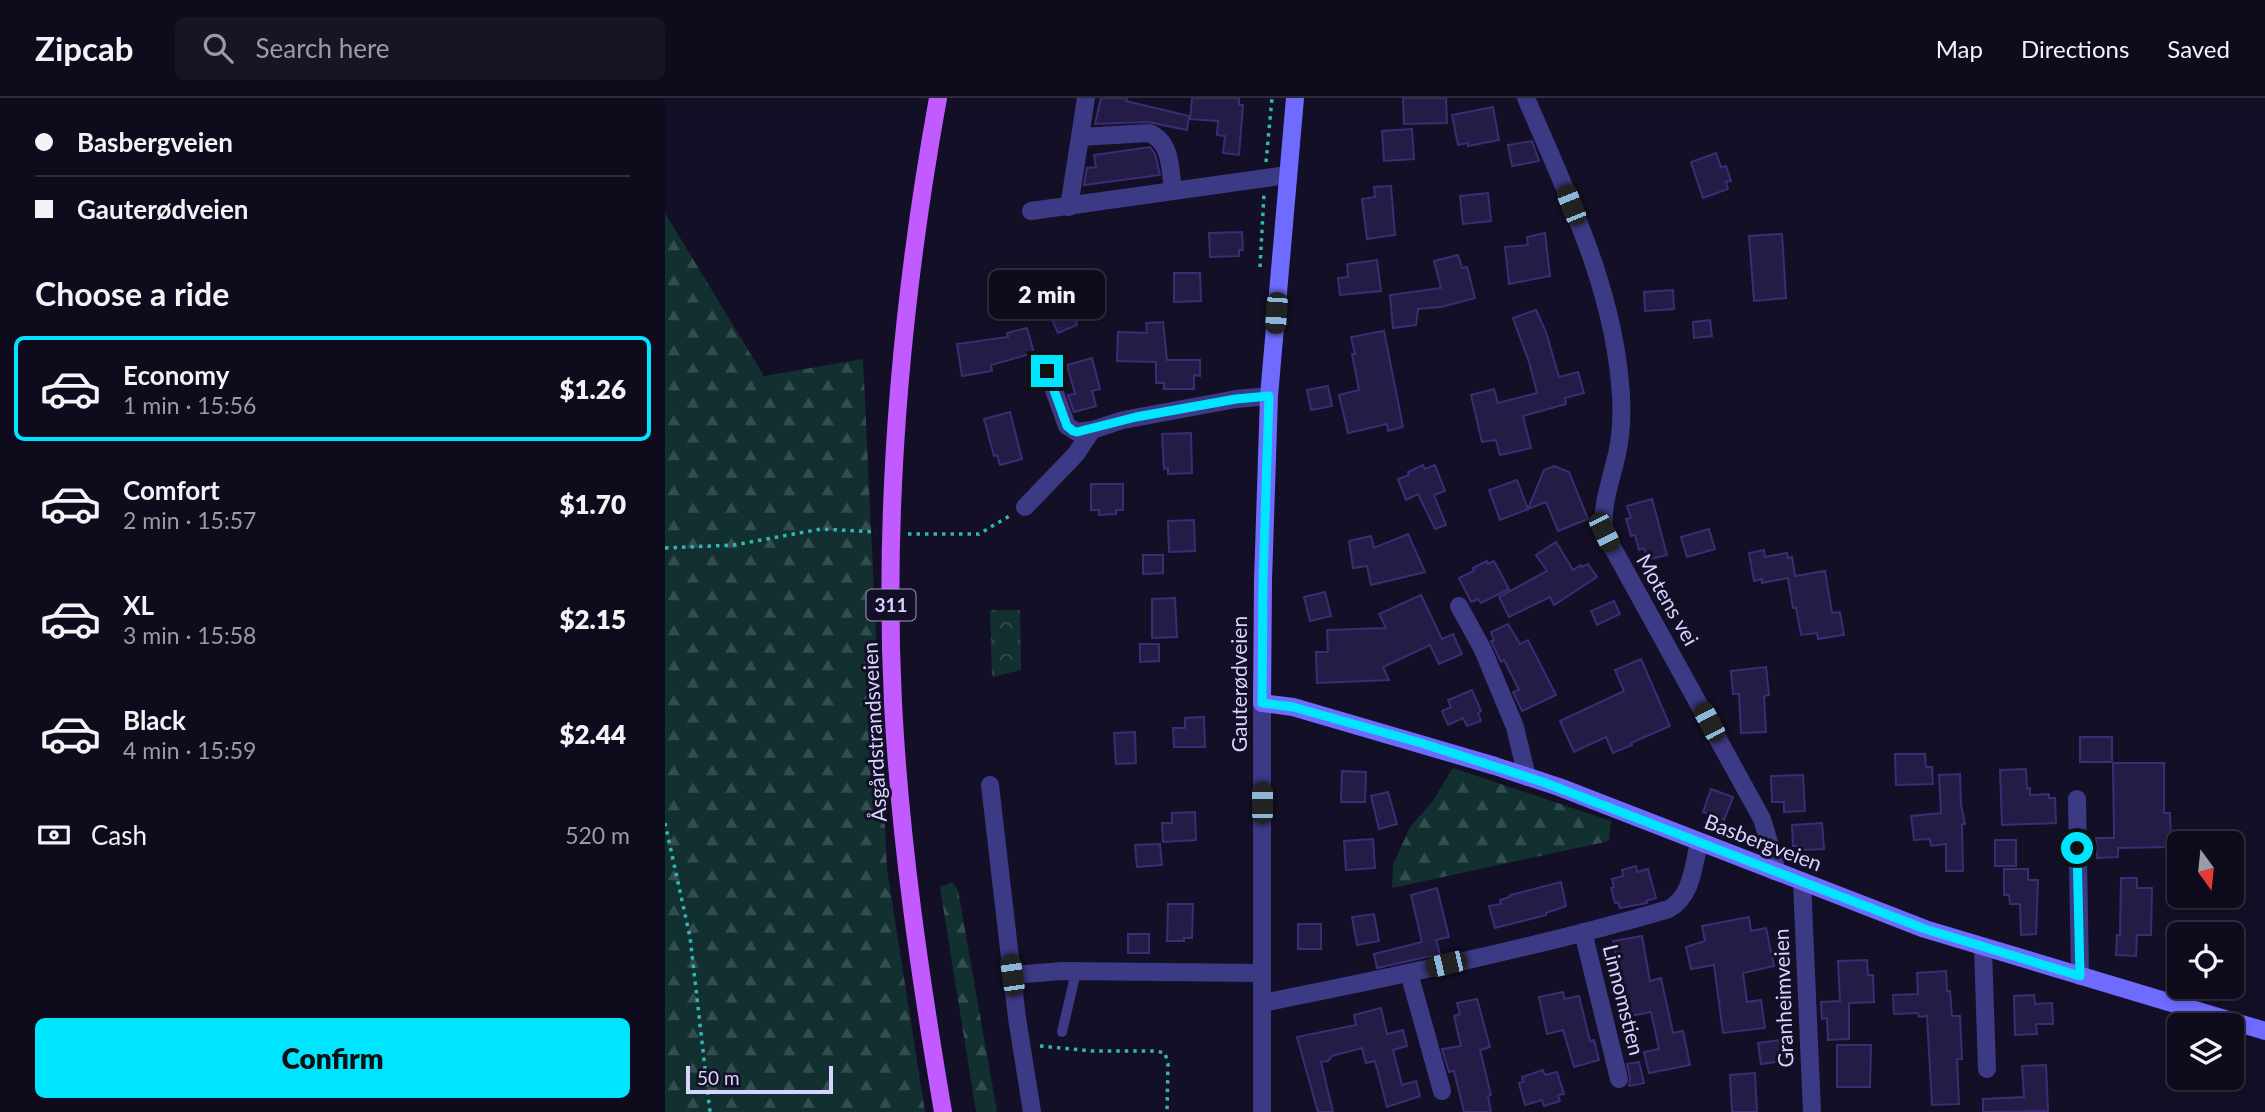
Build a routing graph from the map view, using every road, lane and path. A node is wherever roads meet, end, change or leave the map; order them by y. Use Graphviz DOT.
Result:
graph roads {
  1 [pos="938,98"];
  2 [pos="1086,98"];
  3 [pos="1295,98"];
  4 [pos="1526,98"];
  5 [pos="1080,137"];
  6 [pos="1286,175"];
  7 [pos="1173,191"];
  8 [pos="1069,207"];
  9 [pos="1031,211"];
  10 [pos="1047,371"];
  11 [pos="1269,396"];
  12 [pos="1092,430"];
  13 [pos="1025,507"];
  14 [pos="892,533"];
  15 [pos="665,548"];
  16 [pos="1459,606"];
  17 [pos="1262,703"];
  18 [pos="1527,777"];
  19 [pos="990,785"];
  20 [pos="2077,799"];
  21 [pos="665,823"];
  22 [pos="1699,843"];
  23 [pos="1774,871"];
  24 [pos="1802,882"];
  25 [pos="1583,932"];
  26 [pos="1983,948"];
  27 [pos="1076,972"];
  28 [pos="1262,973"];
  29 [pos="1409,973"];
  30 [pos="1012,975"];
  31 [pos="2080,976"];
  32 [pos="1263,1003"];
  33 [pos="2265,1031"];
  34 [pos="1062,1032"];
  35 [pos="1021,1045"];
  36 [pos="1987,1069"];
  37 [pos="1619,1079"];
  38 [pos="1442,1091"];
  39 [pos="710,1112"];
  40 [pos="943,1112"];
  41 [pos="1032,1112"];
  42 [pos="1167,1112"];
  43 [pos="1262,1112"];
  44 [pos="1812,1112"];
  1 -- 14 [label="main road, Åsgårdstrandsveien / 311"];
  2 -- 5 [label="street"];
  3 -- 6 [label="main road, Gauterødveien"];
  4 -- 23 [label="street, Motens vei"];
  5 -- 7 [label="street"];
  5 -- 8 [label="street"];
  6 -- 7 [label="street"];
  6 -- 11 [label="main road, Gauterødveien"];
  7 -- 8 [label="street"];
  8 -- 9 [label="street"];
  10 -- 12 [label="street"];
  11 -- 12 [label="street"];
  11 -- 17 [label="main road, Gauterødveien"];
  12 -- 13 [label="street"];
  13 -- 14 [label="path"];
  14 -- 15 [label="path"];
  14 -- 40 [label="main road, Åsgårdstrandsveien / 311"];
  16 -- 18 [label="street"];
  17 -- 18 [label="main road, Basbergveien"];
  17 -- 28 [label="street, Gauterødveien"];
  18 -- 22 [label="main road, Basbergveien"];
  19 -- 30 [label="street"];
  20 -- 31 [label="street"];
  21 -- 39 [label="path"];
  22 -- 23 [label="main road, Basbergveien"];
  22 -- 25 [label="street, Linnomstien"];
  23 -- 24 [label="main road, Basbergveien"];
  24 -- 26 [label="main road, Basbergveien"];
  24 -- 44 [label="street, Granheimveien"];
  25 -- 29 [label="street, Linnomstien"];
  25 -- 37 [label="street, Linnomstien"];
  26 -- 31 [label="main road, Basbergveien"];
  26 -- 36 [label="street"];
  27 -- 28 [label="street"];
  27 -- 30 [label="street"];
  27 -- 34 [label="lane"];
  28 -- 32 [label="street, Gauterødveien"];
  29 -- 32 [label="street, Linnomstien"];
  29 -- 38 [label="street"];
  30 -- 35 [label="street"];
  31 -- 33 [label="main road, Basbergveien"];
  32 -- 43 [label="street, Gauterødveien"];
  35 -- 41 [label="street"];
  35 -- 42 [label="path"];
}
